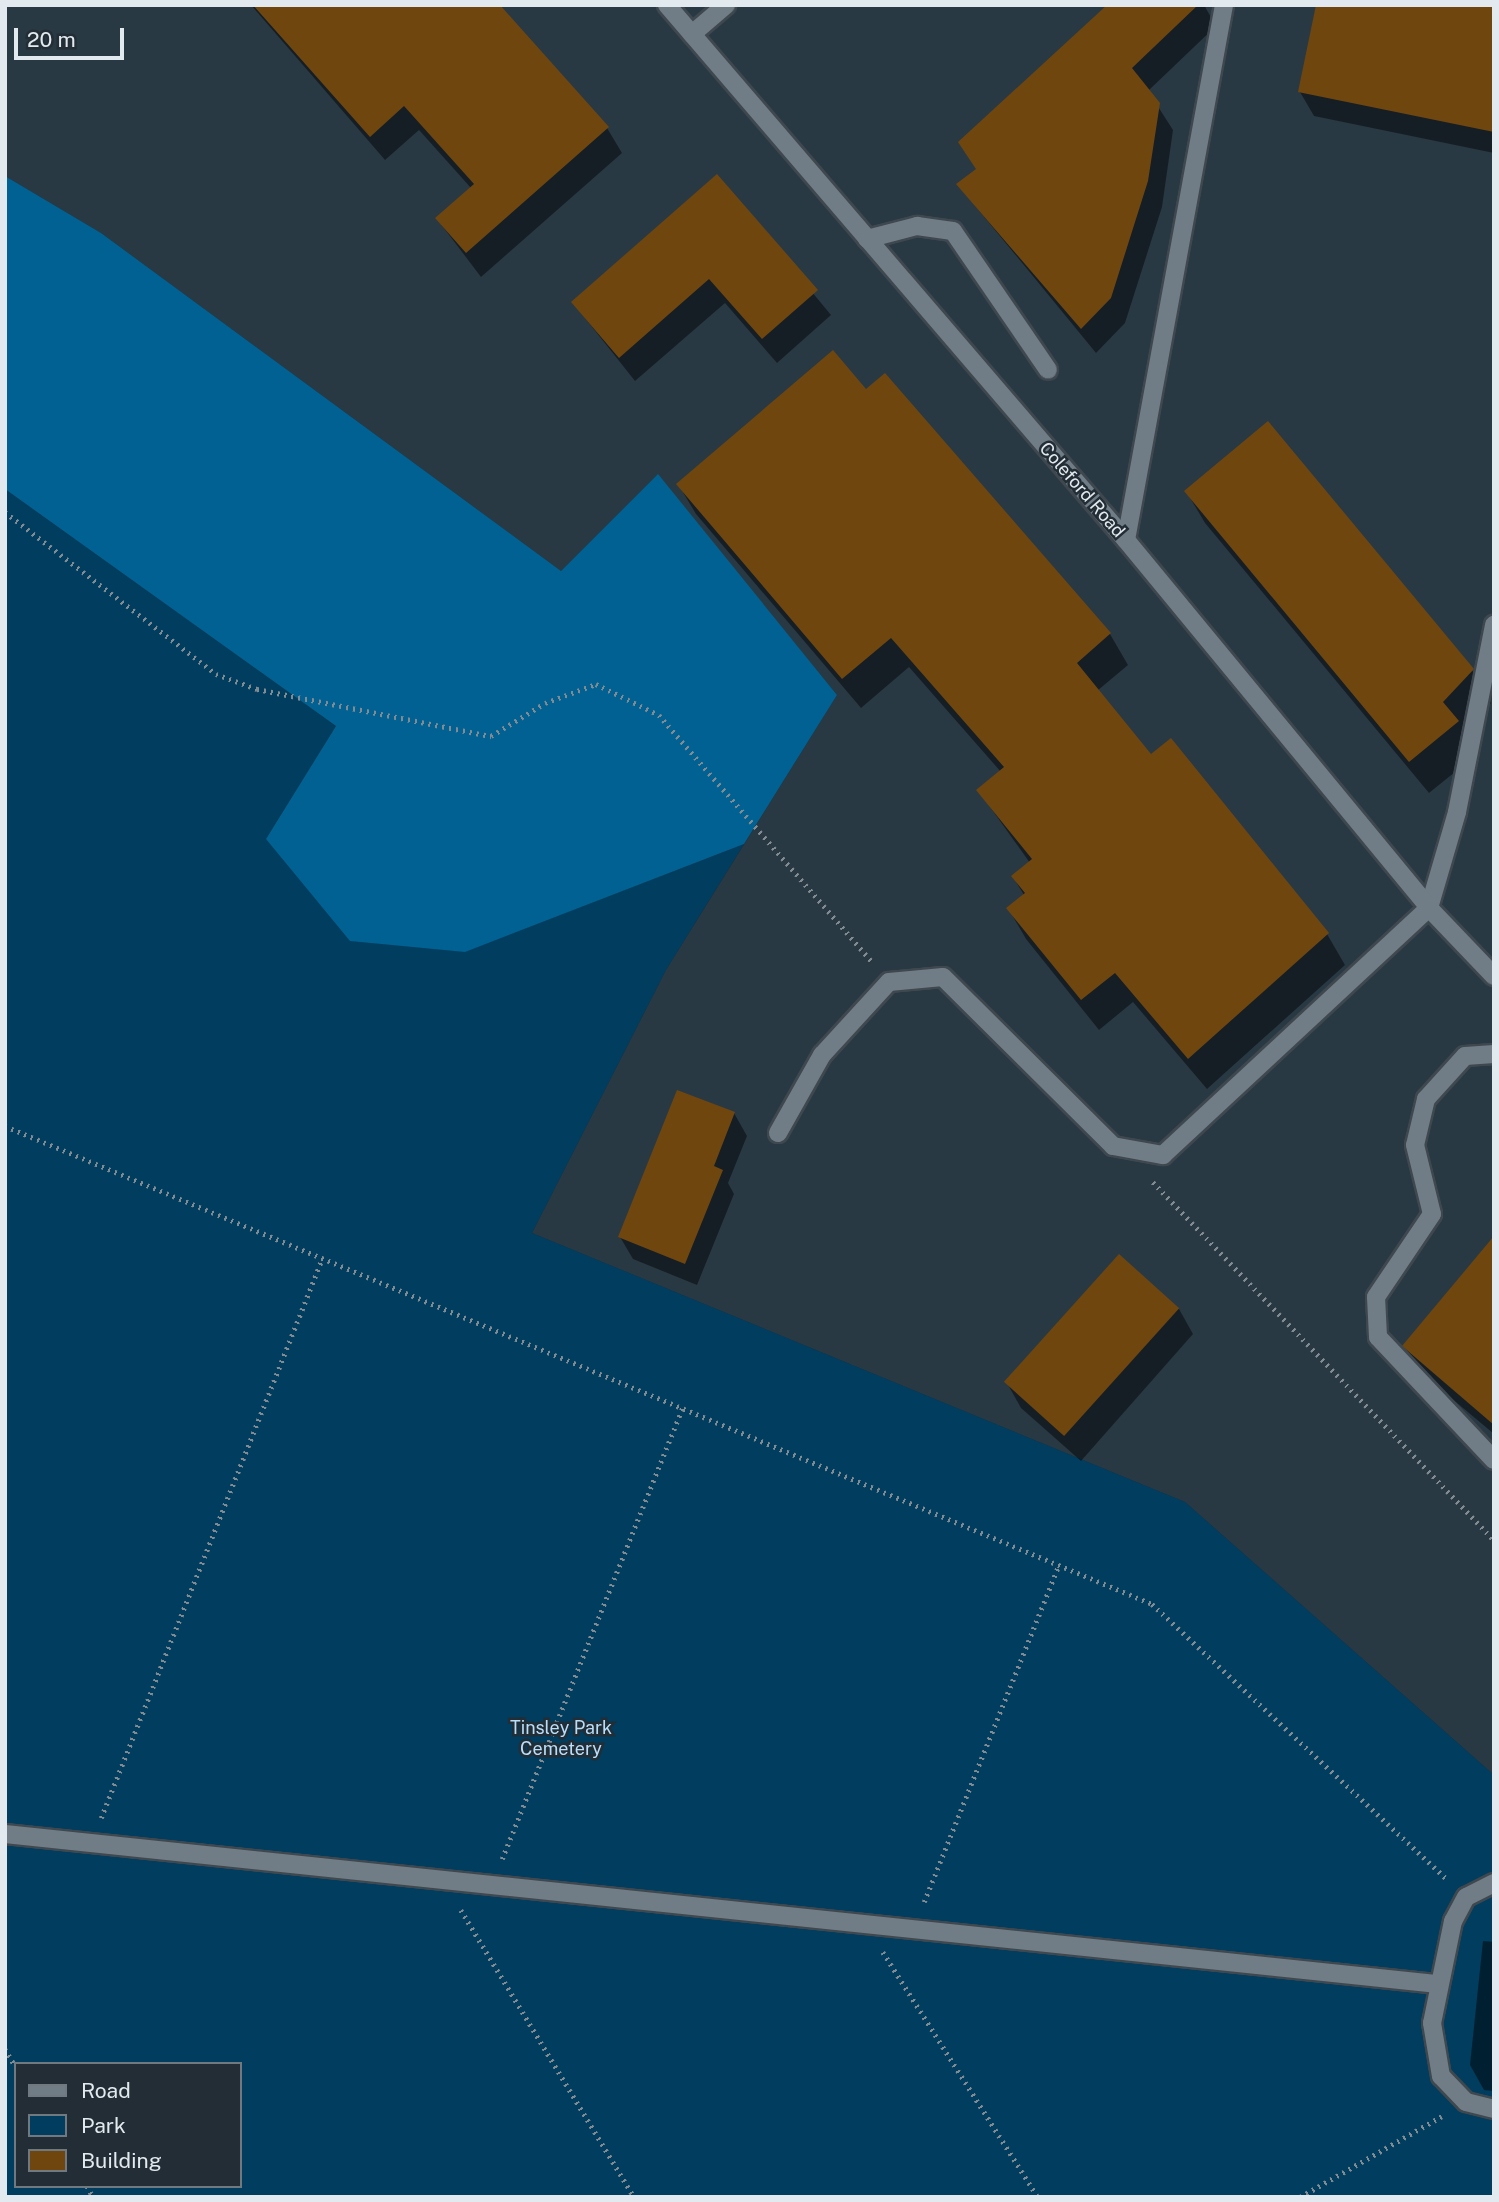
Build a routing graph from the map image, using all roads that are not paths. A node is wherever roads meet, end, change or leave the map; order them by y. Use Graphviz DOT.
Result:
graph roads {
  1 [pos="667,5"];
  2 [pos="726,5"];
  3 [pos="1224,5"];
  4 [pos="692,34"];
  5 [pos="867,239"];
  6 [pos="1048,370"];
  7 [pos="1126,540"];
  8 [pos="1494,625"];
  9 [pos="1429,908"];
  10 [pos="1494,976"];
  11 [pos="1494,1054"];
  12 [pos="778,1133"];
  13 [pos="1494,1460"];
  14 [pos="5,1834"];
  15 [pos="1494,1883"];
  16 [pos="1438,1984"];
  17 [pos="1494,2109"];
  1 -- 4 [label="street, Coleford Road"];
  2 -- 4 [label="street"];
  3 -- 7 [label="street"];
  4 -- 5 [label="street, Coleford Road"];
  5 -- 6 [label="street"];
  5 -- 7 [label="street, Coleford Road"];
  7 -- 9 [label="street, Coleford Road"];
  8 -- 9 [label="street"];
  9 -- 10 [label="street, Coleford Road"];
  9 -- 12 [label="street"];
  11 -- 13 [label="street"];
  14 -- 16 [label="street"];
  15 -- 16 [label="street"];
  16 -- 17 [label="street"];
}
